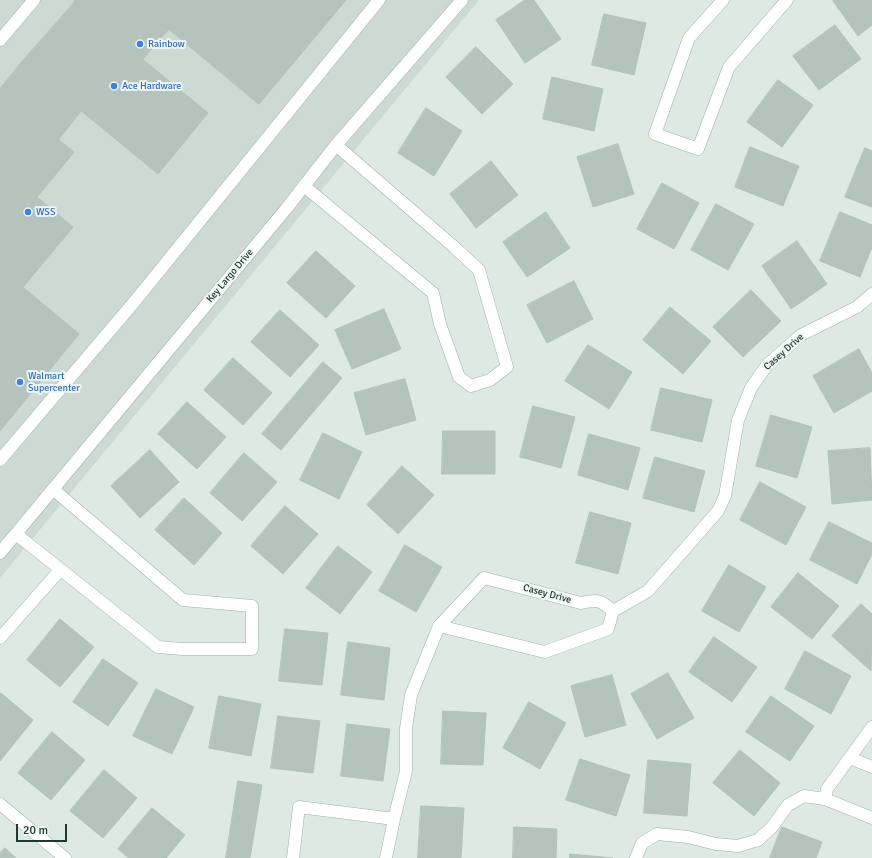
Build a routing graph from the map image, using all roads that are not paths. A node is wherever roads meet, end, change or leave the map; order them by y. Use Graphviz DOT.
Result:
graph roads {
  1 [pos="34,0"];
  2 [pos="379,0"];
  3 [pos="462,0"];
  4 [pos="723,0"];
  5 [pos="787,0"];
  6 [pos="0,40"];
  7 [pos="336,145"];
  8 [pos="304,186"];
  9 [pos="872,294"];
  10 [pos="0,460"];
  11 [pos="54,490"];
  12 [pos="16,534"];
  13 [pos="0,553"];
  14 [pos="60,570"];
  15 [pos="612,611"];
  16 [pos="439,626"];
  17 [pos="0,638"];
  18 [pos="872,727"];
  19 [pos="850,758"];
  20 [pos="872,767"];
  21 [pos="824,799"];
  22 [pos="0,804"];
  23 [pos="872,818"];
  24 [pos="394,819"];
  25 [pos="65,858"];
  26 [pos="293,858"];
  27 [pos="386,858"];
  28 [pos="636,858"];
  1 -- 6 [label="street"];
  2 -- 10 [label="street"];
  3 -- 7 [label="street, Key Largo Drive"];
  4 -- 5 [label="street"];
  7 -- 8 [label="street, Key Largo Drive"];
  7 -- 8 [label="street"];
  8 -- 11 [label="street, Key Largo Drive"];
  9 -- 15 [label="street, Casey Drive"];
  11 -- 12 [label="street, Key Largo Drive"];
  11 -- 14 [label="street"];
  12 -- 13 [label="street, Key Largo Drive"];
  12 -- 14 [label="street"];
  14 -- 17 [label="street"];
  15 -- 16 [label="street"];
  15 -- 16 [label="street, Casey Drive"];
  16 -- 24 [label="street, Casey Drive"];
  18 -- 19 [label="street"];
  19 -- 20 [label="street"];
  19 -- 21 [label="street"];
  21 -- 23 [label="street"];
  21 -- 28 [label="street"];
  22 -- 25 [label="street"];
  24 -- 26 [label="street"];
  24 -- 27 [label="street, Casey Drive"];
}
